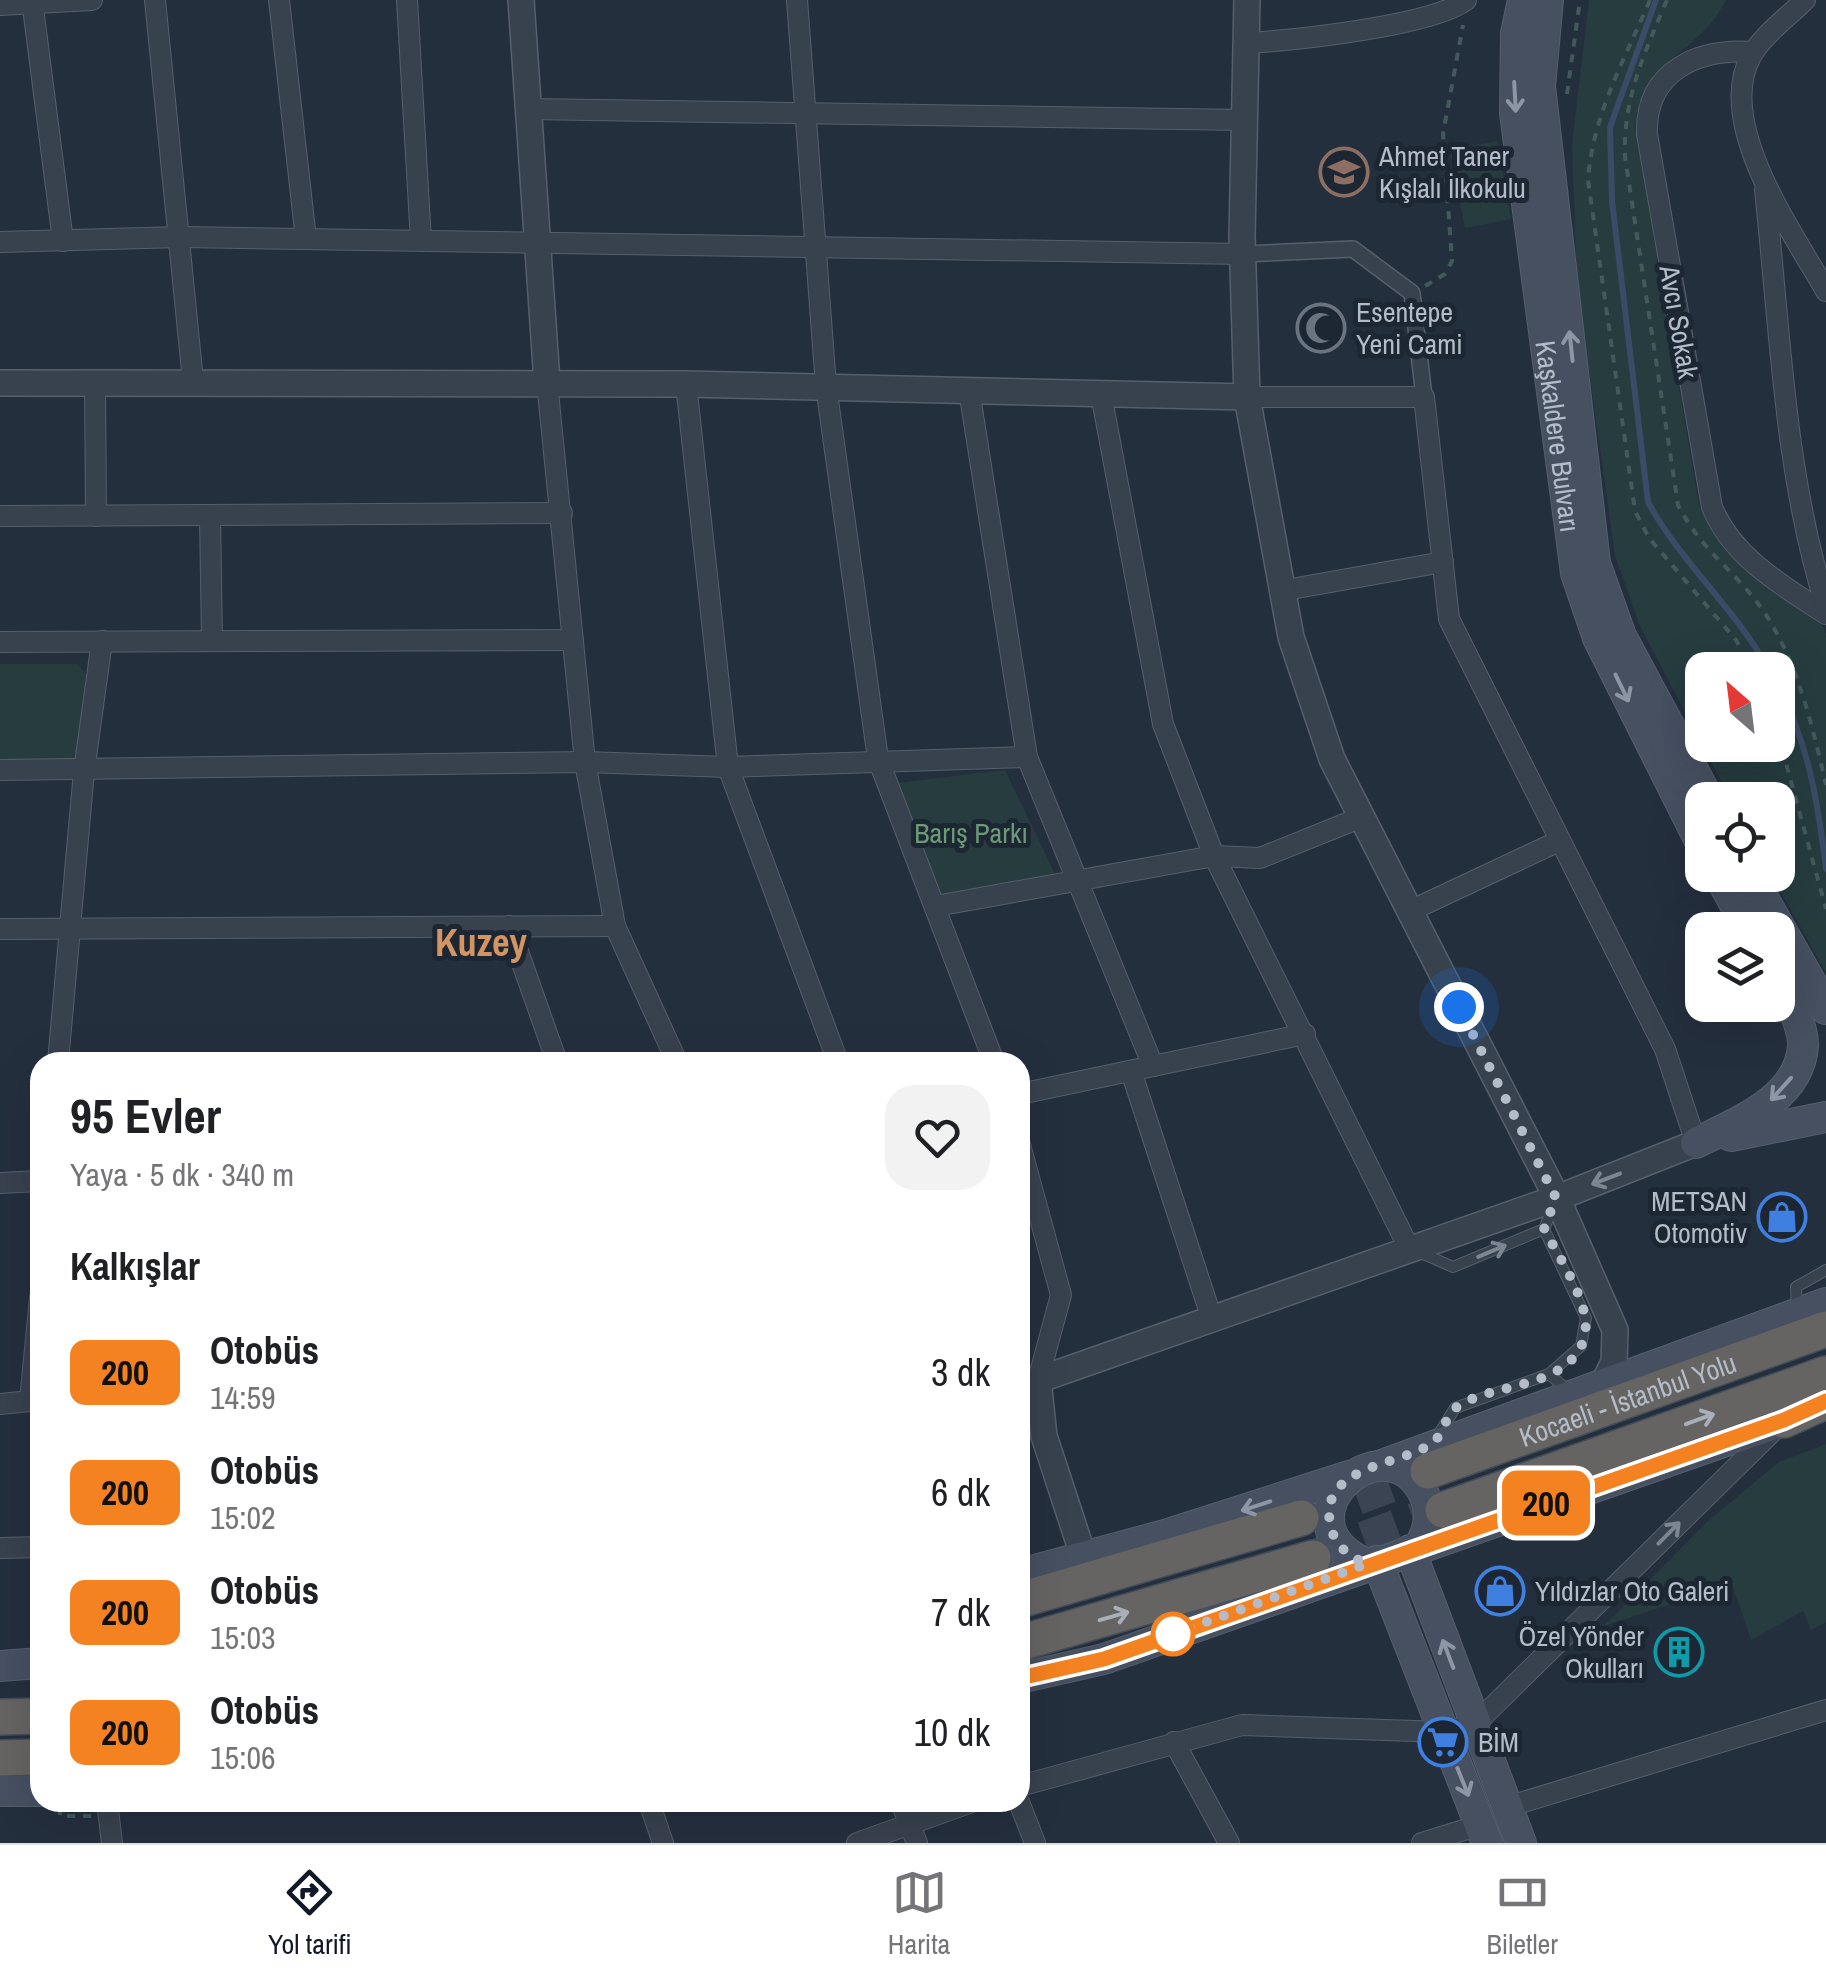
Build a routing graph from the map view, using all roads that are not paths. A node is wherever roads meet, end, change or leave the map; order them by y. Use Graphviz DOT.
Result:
graph roads {
  1 [pos="92,0"];
  2 [pos="155,0"];
  3 [pos="280,0"];
  4 [pos="406,0"];
  5 [pos="520,0"];
  6 [pos="797,0"];
  7 [pos="1247,0"];
  8 [pos="1524,0"];
  9 [pos="1548,0"];
  10 [pos="1805,0"];
  11 [pos="32,2"];
  12 [pos="0,5"];
  13 [pos="1465,8"];
  14 [pos="1248,44"];
  15 [pos="1753,52"];
  16 [pos="528,109"];
  17 [pos="805,114"];
  18 [pos="1244,120"];
  19 [pos="1765,190"];
  20 [pos="181,237"];
  21 [pos="306,239"];
  22 [pos="64,241"];
  23 [pos="421,241"];
  24 [pos="0,242"];
  25 [pos="537,243"];
  26 [pos="814,248"];
  27 [pos="1243,254"];
  28 [pos="1826,291"];
  29 [pos="193,381"];
  30 [pos="95,382"];
  31 [pos="547,382"];
  32 [pos="0,383"];
  33 [pos="686,384"];
  34 [pos="826,386"];
  35 [pos="969,390"];
  36 [pos="1101,394"];
  37 [pos="1246,397"];
  38 [pos="1424,397"];
  39 [pos="562,513"];
  40 [pos="0,516"];
  41 [pos="96,516"];
  42 [pos="210,516"];
  43 [pos="1442,562"];
  44 [pos="1280,590"];
  45 [pos="1826,610"];
  46 [pos="574,640"];
  47 [pos="102,641"];
  48 [pos="212,641"];
  49 [pos="0,642"];
  50 [pos="1027,756"];
  51 [pos="878,760"];
  52 [pos="585,762"];
  53 [pos="728,767"];
  54 [pos="0,770"];
  55 [pos="84,770"];
  56 [pos="1699,782"];
  57 [pos="1685,811"];
  58 [pos="1362,817"];
  59 [pos="1560,841"];
  60 [pos="1214,856"];
  61 [pos="1077,878"];
  62 [pos="1758,892"];
  63 [pos="936,906"];
  64 [pos="1410,911"];
  65 [pos="509,926"];
  66 [pos="615,926"];
  67 [pos="0,929"];
  68 [pos="70,929"];
  69 [pos="1806,994"];
  70 [pos="1305,1034"];
  71 [pos="1826,1043"];
  72 [pos="59,1052"];
  73 [pos="549,1052"];
  74 [pos="672,1052"];
  75 [pos="834,1052"];
  76 [pos="990,1052"];
  77 [pos="1152,1066"];
  78 [pos="1131,1071"];
  79 [pos="1030,1092"];
  80 [pos="1826,1116"];
  81 [pos="1696,1143"];
  82 [pos="30,1181"];
  83 [pos="1030,1181"];
  84 [pos="0,1183"];
  85 [pos="1556,1198"];
  86 [pos="1544,1228"];
  87 [pos="1409,1248"];
  88 [pos="1826,1270"];
  89 [pos="1826,1303"];
  90 [pos="1211,1316"];
  91 [pos="1816,1318"];
  92 [pos="1689,1352"];
  93 [pos="1826,1374"];
  94 [pos="1038,1380"];
  95 [pos="1604,1382"];
  96 [pos="1560,1384"];
  97 [pos="30,1401"];
  98 [pos="0,1404"];
  99 [pos="1826,1404"];
  100 [pos="1784,1420"];
  101 [pos="1431,1457"];
  102 [pos="1379,1466"];
  103 [pos="1349,1476"];
  104 [pos="1301,1518"];
  105 [pos="1453,1521"];
  106 [pos="30,1547"];
  107 [pos="0,1548"];
  108 [pos="1414,1549"];
  109 [pos="1084,1558"];
  110 [pos="1372,1563"];
  111 [pos="1318,1569"];
  112 [pos="1030,1572"];
  113 [pos="1426,1596"];
  114 [pos="1030,1597"];
  115 [pos="1396,1608"];
  116 [pos="1030,1641"];
  117 [pos="30,1664"];
  118 [pos="0,1666"];
  119 [pos="1030,1676"];
  120 [pos="1826,1710"];
  121 [pos="30,1716"];
  122 [pos="0,1717"];
  123 [pos="1474,1725"];
  124 [pos="1443,1732"];
  125 [pos="1174,1742"];
  126 [pos="30,1757"];
  127 [pos="0,1758"];
  128 [pos="1030,1783"];
  129 [pos="0,1790"];
  130 [pos="30,1791"];
  131 [pos="1507,1808"];
  132 [pos="100,1812"];
  133 [pos="652,1812"];
  134 [pos="954,1812"];
  135 [pos="1023,1812"];
  136 [pos="914,1834"];
  137 [pos="1484,1834"];
  138 [pos="112,1843"];
  139 [pos="663,1843"];
  140 [pos="857,1843"];
  141 [pos="1035,1843"];
  142 [pos="1229,1843"];
  143 [pos="1422,1843"];
  144 [pos="1521,1843"];
  1 -- 11 [label="street"];
  2 -- 20 [label="street"];
  3 -- 21 [label="street"];
  4 -- 23 [label="street"];
  5 -- 16 [label="street"];
  6 -- 17 [label="street"];
  7 -- 14 [label="street"];
  8 -- 57 [label="main road, Kaşkaldere Bulvarı, one-way"];
  56 -- 9 [label="main road, Kaşkaldere Bulvarı, one-way"];
  10 -- 15 [label="street"];
  11 -- 12 [label="street"];
  11 -- 22 [label="street"];
  13 -- 14 [label="street"];
  14 -- 18 [label="street"];
  15 -- 19 [label="street"];
  15 -- 45 [label="street, Avcı Sokak"];
  16 -- 17 [label="street"];
  16 -- 25 [label="street"];
  17 -- 18 [label="street"];
  17 -- 26 [label="street"];
  18 -- 27 [label="street"];
  19 -- 28 [label="street"];
  19 -- 45 [label="street, Avcı Sokak"];
  20 -- 21 [label="street"];
  20 -- 22 [label="street"];
  20 -- 29 [label="street"];
  21 -- 23 [label="street"];
  22 -- 24 [label="street"];
  23 -- 25 [label="street"];
  25 -- 26 [label="street"];
  25 -- 31 [label="street"];
  26 -- 27 [label="street"];
  26 -- 34 [label="street"];
  27 -- 37 [label="street"];
  27 -- 38 [label="street"];
  29 -- 30 [label="street"];
  29 -- 31 [label="street"];
  30 -- 32 [label="street"];
  30 -- 41 [label="street"];
  31 -- 33 [label="street"];
  31 -- 39 [label="street"];
  33 -- 34 [label="street"];
  33 -- 53 [label="street"];
  34 -- 35 [label="street"];
  34 -- 51 [label="street"];
  35 -- 36 [label="street"];
  35 -- 50 [label="street"];
  36 -- 37 [label="street"];
  36 -- 60 [label="street"];
  37 -- 38 [label="street"];
  37 -- 44 [label="street"];
  38 -- 43 [label="street"];
  39 -- 42 [label="street"];
  39 -- 46 [label="street"];
  40 -- 41 [label="street"];
  41 -- 42 [label="street"];
  42 -- 48 [label="street"];
  43 -- 44 [label="street"];
  43 -- 59 [label="street"];
  44 -- 58 [label="street"];
  46 -- 48 [label="street"];
  46 -- 52 [label="street"];
  47 -- 48 [label="street"];
  47 -- 49 [label="street"];
  47 -- 55 [label="street"];
  50 -- 51 [label="street"];
  50 -- 61 [label="street"];
  51 -- 53 [label="street"];
  51 -- 63 [label="street"];
  52 -- 53 [label="street"];
  52 -- 55 [label="street"];
  52 -- 66 [label="street"];
  53 -- 75 [label="street"];
  54 -- 55 [label="street"];
  55 -- 68 [label="street"];
  58 -- 60 [label="street"];
  58 -- 64 [label="street"];
  59 -- 64 [label="street"];
  59 -- 81 [label="street"];
  60 -- 61 [label="street"];
  60 -- 70 [label="street"];
  61 -- 63 [label="street"];
  61 -- 77 [label="street"];
  62 -- 69 [label="main road"];
  63 -- 76 [label="street"];
  64 -- 85 [label="street"];
  65 -- 66 [label="street"];
  65 -- 68 [label="street"];
  65 -- 73 [label="street"];
  66 -- 74 [label="street"];
  67 -- 68 [label="street"];
  68 -- 72 [label="street"];
  69 -- 71 [label="main road"];
  69 -- 81 [label="main road, one-way"];
  70 -- 77 [label="street"];
  70 -- 87 [label="street"];
  77 -- 78 [label="street"];
  78 -- 79 [label="street"];
  78 -- 90 [label="street"];
  80 -- 81 [label="main road"];
  81 -- 85 [label="street, one-way"];
  82 -- 84 [label="street"];
  83 -- 94 [label="street"];
  85 -- 86 [label="lane"];
  85 -- 87 [label="street"];
  85 -- 95 [label="street"];
  87 -- 86 [label="lane, one-way"];
  86 -- 96 [label="lane"];
  87 -- 90 [label="street"];
  88 -- 91 [label="lane"];
  89 -- 91 [label="main road"];
  90 -- 94 [label="street"];
  91 -- 92 [label="highway"];
  91 -- 101 [label="highway, Kocaeli - İstanbul Yolu"];
  92 -- 95 [label="main road"];
  105 -- 93 [label="highway, one-way"];
  94 -- 109 [label="street"];
  95 -- 96 [label="main road"];
  96 -- 101 [label="main road"];
  97 -- 98 [label="street"];
  99 -- 100 [label="highway"];
  100 -- 105 [label="main road"];
  123 -- 100 [label="street, one-way"];
  101 -- 102 [label="main road"];
  102 -- 103 [label="main road"];
  102 -- 108 [label="main road"];
  103 -- 109 [label="main road, one-way"];
  103 -- 110 [label="main road"];
  104 -- 114 [label="highway"];
  105 -- 108 [label="main road"];
  105 -- 113 [label="main road"];
  106 -- 107 [label="street"];
  108 -- 110 [label="main road"];
  108 -- 113 [label="main road"];
  109 -- 112 [label="main road"];
  110 -- 111 [label="main road"];
  110 -- 115 [label="main road"];
  111 -- 115 [label="main road"];
  116 -- 111 [label="highway, one-way"];
  111 -- 119 [label="main road"];
  123 -- 113 [label="main road, one-way"];
  115 -- 124 [label="main road"];
  117 -- 118 [label="main road"];
  120 -- 131 [label="street"];
  121 -- 122 [label="highway"];
  123 -- 124 [label="street"];
  123 -- 131 [label="main road"];
  124 -- 125 [label="street"];
  124 -- 137 [label="main road, one-way"];
  125 -- 128 [label="street"];
  125 -- 142 [label="street"];
  126 -- 127 [label="highway"];
  129 -- 130 [label="main road"];
  131 -- 144 [label="main road"];
  132 -- 138 [label="street"];
  133 -- 139 [label="street"];
  134 -- 136 [label="street"];
  135 -- 141 [label="street"];
  136 -- 140 [label="street"];
  137 -- 143 [label="street"];
}
